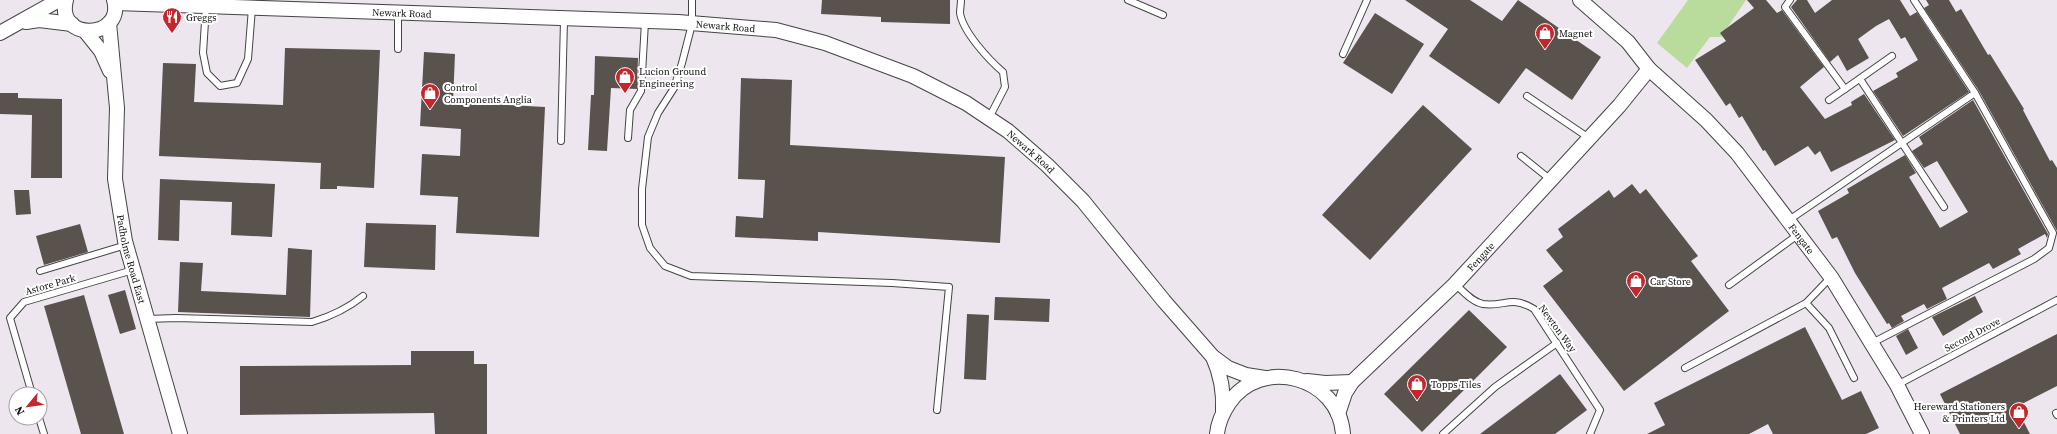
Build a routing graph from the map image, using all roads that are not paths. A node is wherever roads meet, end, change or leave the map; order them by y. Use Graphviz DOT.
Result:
graph roads {
  1 [pos="59,0"];
  2 [pos="66,0"];
  3 [pos="692,0"];
  4 [pos="961,0"];
  5 [pos="1128,0"];
  6 [pos="1368,0"];
  7 [pos="1580,0"];
  8 [pos="1790,0"];
  9 [pos="1914,0"];
  10 [pos="114,1"];
  11 [pos="206,6"];
  12 [pos="252,8"];
  13 [pos="398,14"];
  14 [pos="1163,15"];
  15 [pos="564,20"];
  16 [pos="646,22"];
  17 [pos="20,23"];
  18 [pos="109,23"];
  19 [pos="72,24"];
  20 [pos="692,24"];
  21 [pos="85,31"];
  22 [pos="0,33"];
  23 [pos="398,49"];
  24 [pos="1343,54"];
  25 [pos="1892,56"];
  26 [pos="1649,69"];
  27 [pos="114,79"];
  28 [pos="1860,79"];
  29 [pos="1845,89"];
  30 [pos="1975,93"];
  31 [pos="1527,96"];
  32 [pos="1829,100"];
  33 [pos="989,118"];
  34 [pos="628,138"];
  35 [pos="1590,138"];
  36 [pos="561,141"];
  37 [pos="1902,143"];
  38 [pos="1521,156"];
  39 [pos="1551,180"];
  40 [pos="1944,207"];
  41 [pos="1789,220"];
  42 [pos="1799,234"];
  43 [pos="126,245"];
  44 [pos="133,270"];
  45 [pos="40,271"];
  46 [pos="1831,277"];
  47 [pos="1455,284"];
  48 [pos="1728,285"];
  49 [pos="363,296"];
  50 [pos="2057,300"];
  51 [pos="1806,303"];
  52 [pos="147,319"];
  53 [pos="1558,343"];
  54 [pos="1872,343"];
  55 [pos="1213,357"];
  56 [pos="1685,368"];
  57 [pos="1265,378"];
  58 [pos="1854,378"];
  59 [pos="1303,380"];
  60 [pos="1352,382"];
  61 [pos="1897,385"];
  62 [pos="30,386"];
  63 [pos="937,410"];
  64 [pos="1223,411"];
  65 [pos="1338,414"];
  66 [pos="180,434"];
  67 [pos="1217,434"];
  68 [pos="1343,434"];
  69 [pos="1443,434"];
  70 [pos="1590,434"];
  71 [pos="1922,434"];
  1 -- 17 [label="street"];
  2 -- 19 [label="street"];
  3 -- 20 [label="lane"];
  4 -- 33 [label="lane"];
  5 -- 14 [label="lane"];
  6 -- 24 [label="lane"];
  7 -- 26 [label="street, Fengate"];
  8 -- 29 [label="lane"];
  9 -- 30 [label="lane"];
  10 -- 11 [label="street, Newark Road"];
  10 -- 18 [label="street, Padholme Road East"];
  11 -- 12 [label="street, Newark Road"];
  11 -- 12 [label="lane"];
  12 -- 13 [label="street, Newark Road"];
  13 -- 15 [label="street, Newark Road"];
  13 -- 23 [label="lane"];
  15 -- 16 [label="street, Newark Road"];
  15 -- 36 [label="lane"];
  16 -- 20 [label="street, Newark Road"];
  16 -- 34 [label="lane"];
  17 -- 19 [label="street"];
  17 -- 22 [label="street"];
  18 -- 21 [label="street"];
  18 -- 27 [label="street, Padholme Road East"];
  19 -- 21 [label="street, Padholme Road East"];
  20 -- 33 [label="street, Newark Road"];
  20 -- 63 [label="lane"];
  21 -- 27 [label="street, Padholme Road East"];
  25 -- 28 [label="lane"];
  26 -- 35 [label="street, Fengate"];
  26 -- 41 [label="street, Fengate"];
  27 -- 43 [label="street, Padholme Road East"];
  28 -- 29 [label="lane"];
  28 -- 37 [label="lane"];
  29 -- 32 [label="lane"];
  30 -- 37 [label="lane"];
  30 -- 54 [label="lane"];
  31 -- 35 [label="lane"];
  33 -- 55 [label="street, Newark Road"];
  35 -- 39 [label="street, Fengate"];
  37 -- 40 [label="lane"];
  37 -- 41 [label="lane"];
  38 -- 39 [label="lane"];
  39 -- 47 [label="street, Fengate"];
  41 -- 42 [label="street, Fengate"];
  42 -- 46 [label="street, Fengate"];
  42 -- 48 [label="lane"];
  43 -- 44 [label="street, Padholme Road East"];
  43 -- 45 [label="lane"];
  44 -- 52 [label="street, Padholme Road East"];
  44 -- 62 [label="lane, Astore Park"];
  46 -- 51 [label="lane"];
  46 -- 54 [label="street, Fengate"];
  47 -- 53 [label="lane, Newton Way"];
  47 -- 60 [label="street, Fengate"];
  49 -- 52 [label="lane"];
  50 -- 61 [label="lane, Second Drove"];
  51 -- 56 [label="lane"];
  51 -- 58 [label="lane"];
  52 -- 66 [label="street, Padholme Road East"];
  53 -- 69 [label="lane"];
  53 -- 70 [label="lane, Newton Way"];
  54 -- 61 [label="street, Fengate"];
  55 -- 57 [label="street, Newark Road"];
  55 -- 64 [label="street, Newark Road"];
  57 -- 59 [label="street"];
  57 -- 64 [label="street"];
  59 -- 60 [label="street"];
  59 -- 65 [label="street"];
  60 -- 65 [label="street, Fengate"];
  61 -- 71 [label="street, Fengate"];
  64 -- 67 [label="street"];
  65 -- 68 [label="street"];
}
